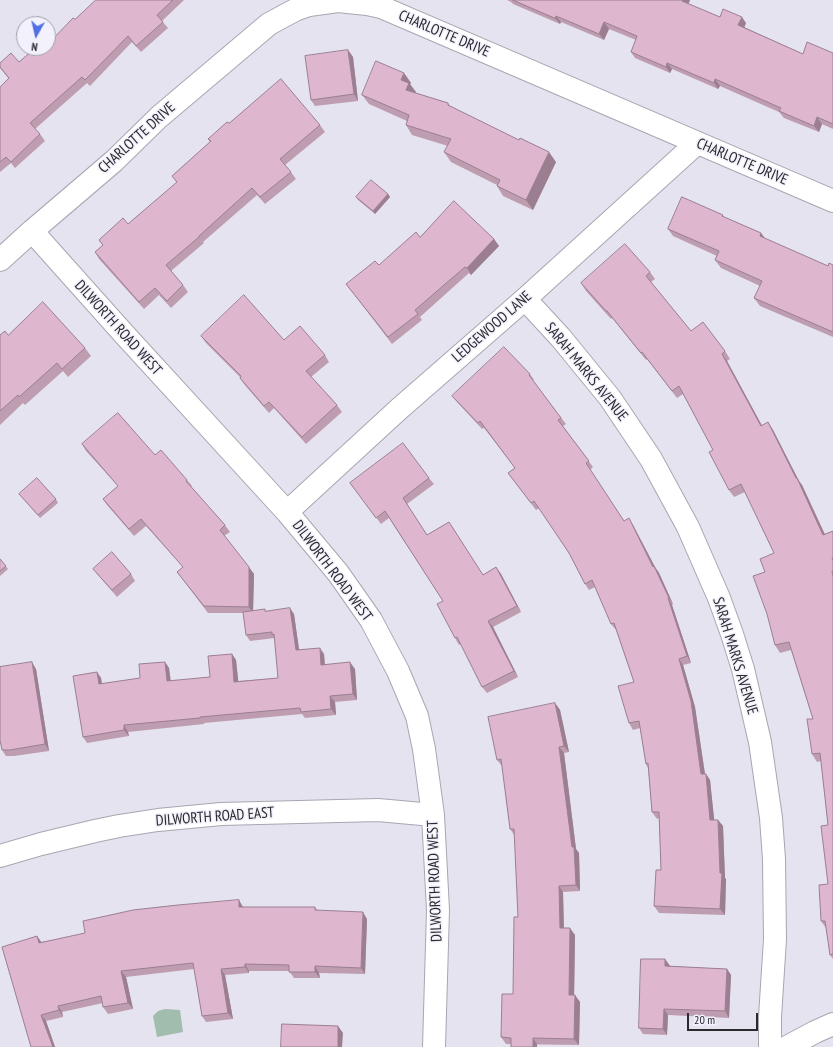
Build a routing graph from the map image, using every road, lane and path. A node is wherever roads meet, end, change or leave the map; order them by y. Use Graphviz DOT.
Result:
graph roads {
  1 [pos="697,143"];
  2 [pos="833,201"];
  3 [pos="32,231"];
  4 [pos="0,260"];
  5 [pos="525,299"];
  6 [pos="287,512"];
  7 [pos="433,815"];
  8 [pos="0,856"];
  9 [pos="833,1024"];
  10 [pos="434,1047"];
  11 [pos="770,1047"];
  12 [pos="787,1047"];
  1 -- 2 [label="street, CHARLOTTE DRIVE"];
  1 -- 3 [label="street, CHARLOTTE DRIVE"];
  1 -- 5 [label="street, LEDGEWOOD LANE"];
  3 -- 4 [label="street, CHARLOTTE DRIVE"];
  3 -- 6 [label="street, DILWORTH ROAD WEST"];
  5 -- 6 [label="street, LEDGEWOOD LANE"];
  5 -- 11 [label="street, SARAH MARKS AVENUE"];
  6 -- 7 [label="street, DILWORTH ROAD WEST"];
  7 -- 8 [label="street, DILWORTH ROAD EAST"];
  7 -- 10 [label="street, DILWORTH ROAD WEST"];
  9 -- 12 [label="street"];
}
